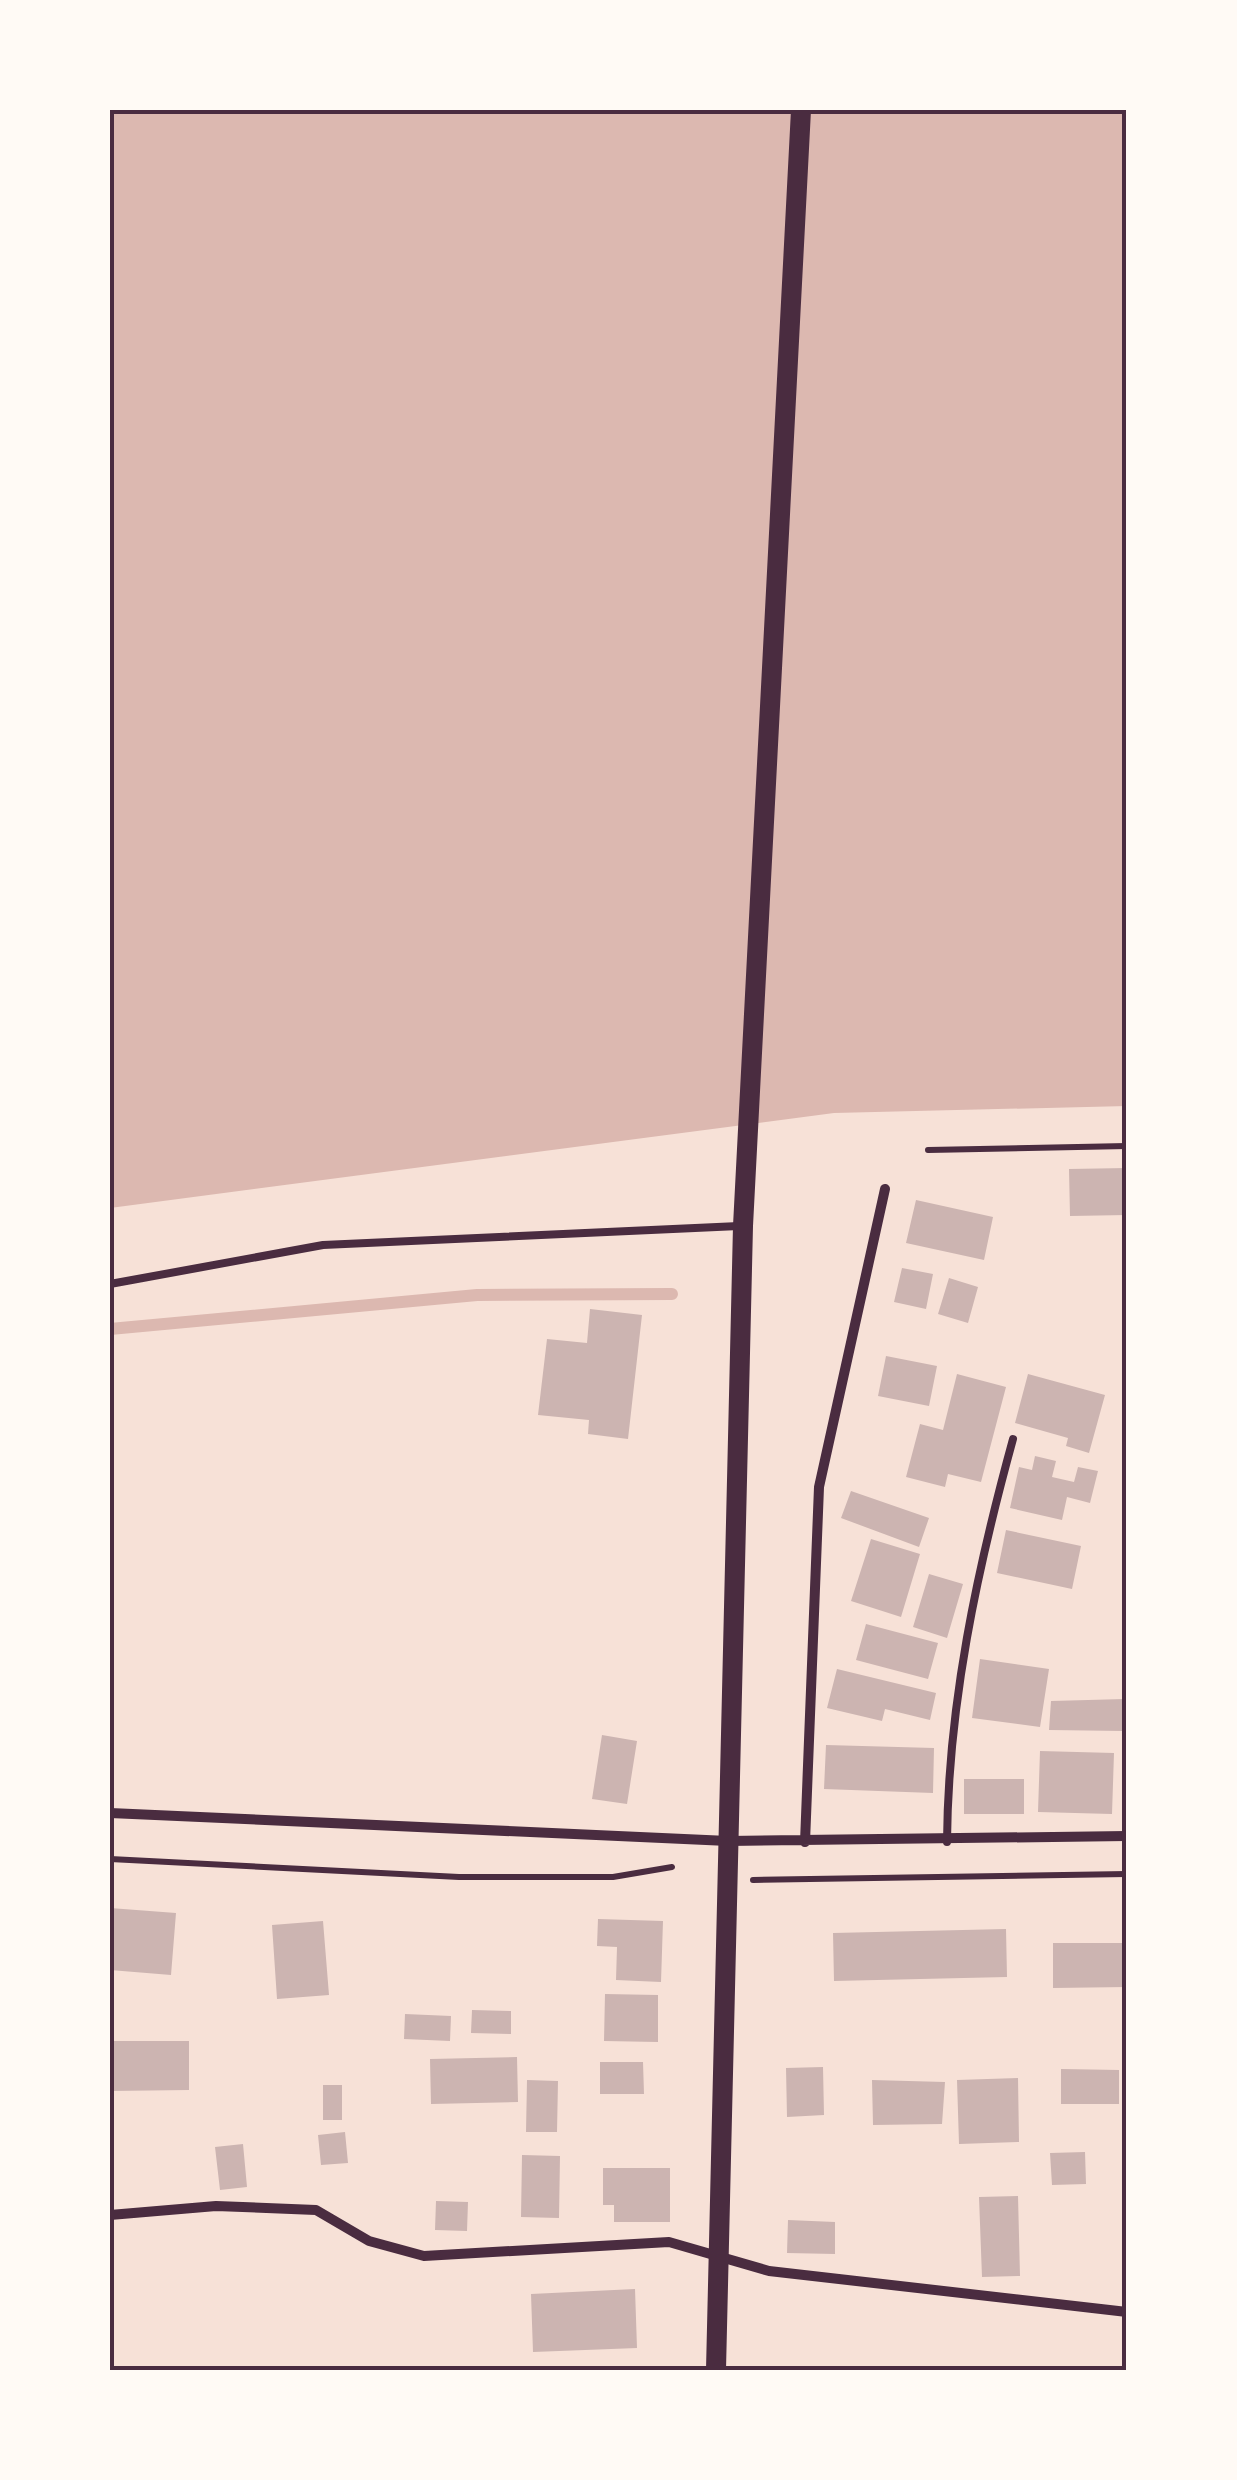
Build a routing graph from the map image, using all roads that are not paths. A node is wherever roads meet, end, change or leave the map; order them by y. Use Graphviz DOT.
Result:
graph roads {
  1 [pos="801,110"];
  2 [pos="885,1189"];
  3 [pos="743,1226"];
  4 [pos="110,1284"];
  5 [pos="1013,1439"];
  6 [pos="110,1813"];
  7 [pos="1127,1836"];
  8 [pos="805,1842"];
  9 [pos="947,1842"];
  10 [pos="727,1849"];
  11 [pos="110,2215"];
  12 [pos="720,2257"];
  13 [pos="1127,2312"];
  14 [pos="716,2370"];
  1 -- 3 [label="main road"];
  2 -- 8 [label="street"];
  3 -- 4 [label="lane"];
  3 -- 10 [label="main road"];
  5 -- 9 [label="lane"];
  6 -- 10 [label="street"];
  7 -- 9 [label="street"];
  8 -- 9 [label="street"];
  8 -- 10 [label="street"];
  10 -- 12 [label="main road"];
  11 -- 12 [label="street"];
  12 -- 13 [label="street"];
  12 -- 14 [label="main road"];
}
